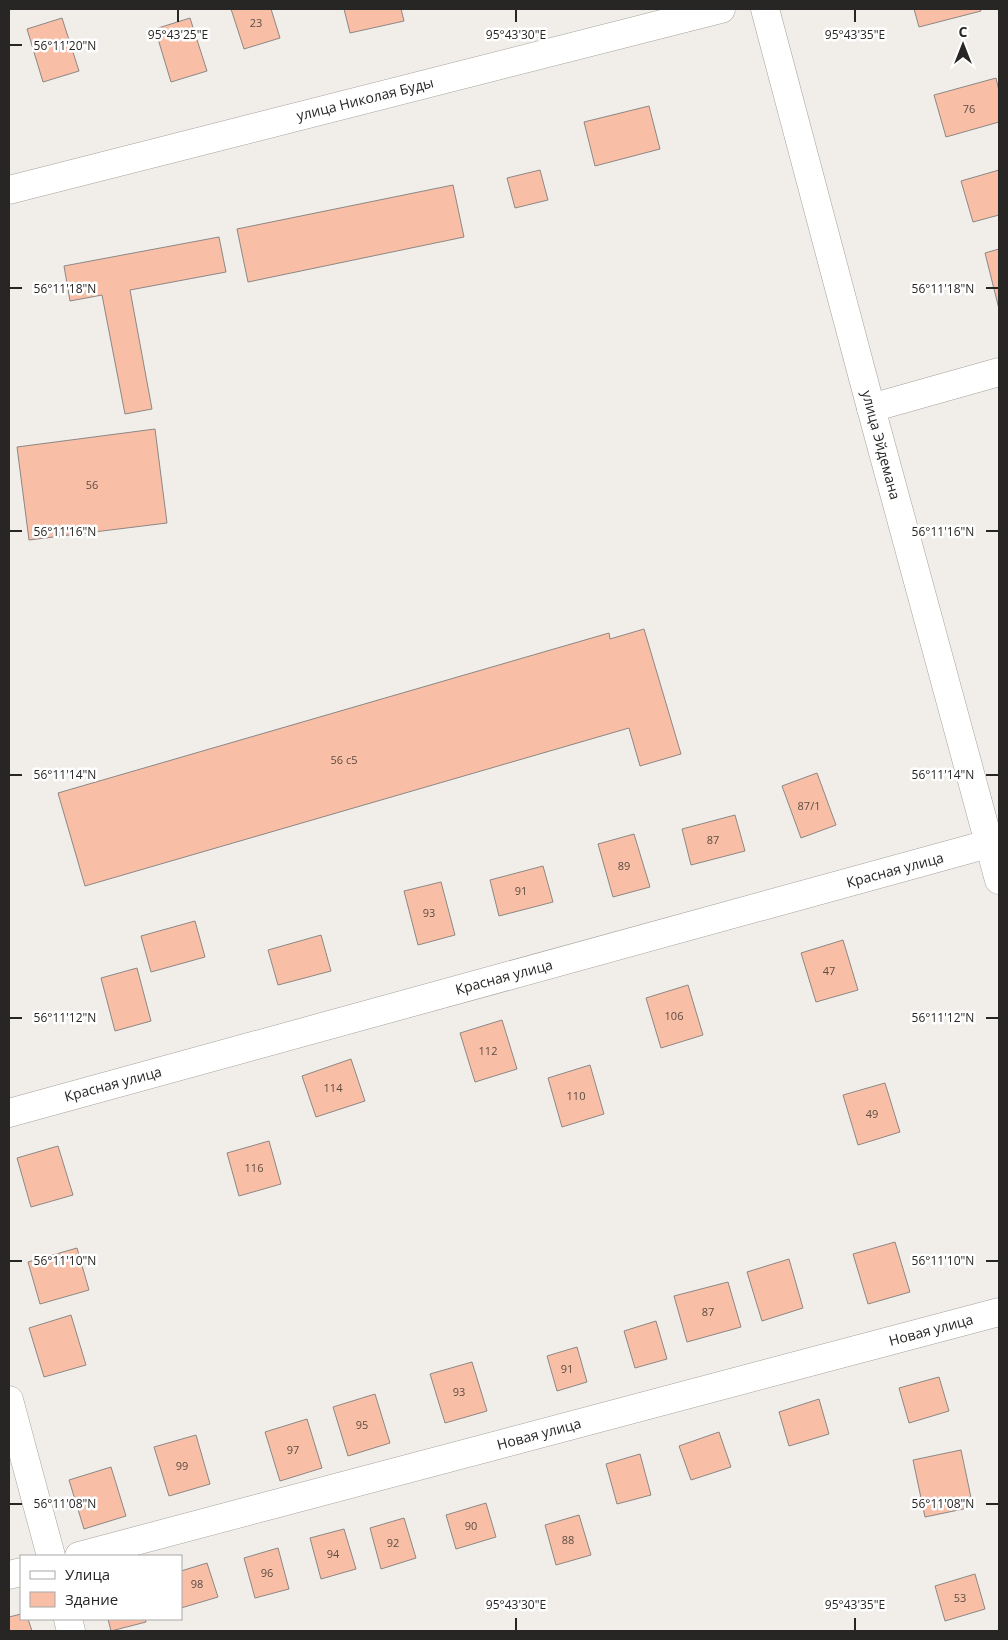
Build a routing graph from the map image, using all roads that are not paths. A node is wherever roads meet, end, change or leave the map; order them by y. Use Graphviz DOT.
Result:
graph roads {
  1 [pos="721,9"];
  2 [pos="765,9"];
  3 [pos="9,190"];
  4 [pos="999,372"];
  5 [pos="870,408"];
  6 [pos="995,842"];
  7 [pos="999,880"];
  8 [pos="9,1113"];
  9 [pos="999,1312"];
  10 [pos="9,1400"];
  11 [pos="51,1555"];
  12 [pos="83,1555"];
  1 -- 3 [label="street, улица Николая Буды"];
  2 -- 5 [label="street, улица Эйдемана"];
  4 -- 5 [label="street"];
  5 -- 6 [label="street, улица Эйдемана"];
  6 -- 7 [label="street, улица Эйдемана"];
  6 -- 8 [label="street, Красная улица"];
  9 -- 12 [label="street, Новая улица"];
  10 -- 11 [label="street"];
}
